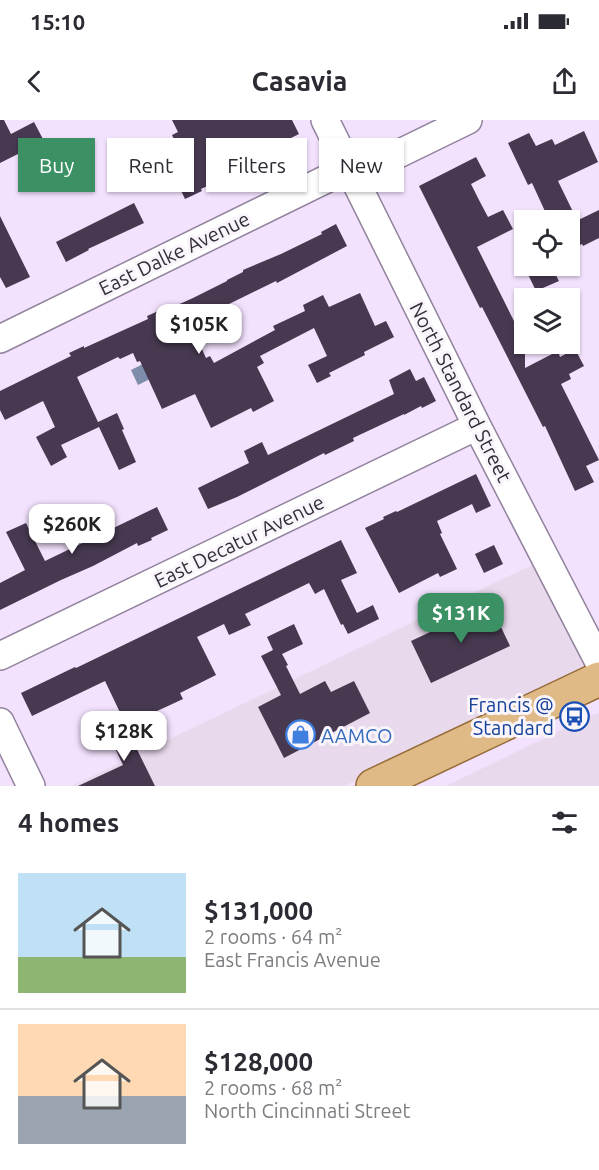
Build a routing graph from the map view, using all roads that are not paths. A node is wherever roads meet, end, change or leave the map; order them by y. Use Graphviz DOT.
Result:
graph roads {
  1 [pos="325,120"];
  2 [pos="468,120"];
  3 [pos="334,138"];
  4 [pos="404,148"];
  5 [pos="319,187"];
  6 [pos="361,192"];
  7 [pos="0,339"];
  8 [pos="477,426"];
  9 [pos="0,656"];
  10 [pos="599,662"];
  11 [pos="599,679"];
  12 [pos="599,704"];
  13 [pos="0,722"];
  14 [pos="31,786"];
  15 [pos="373,786"];
  16 [pos="423,786"];
  1 -- 3 [label="street, North Standard Street"];
  2 -- 4 [label="street, East Dalke Avenue"];
  5 -- 7 [label="street, East Dalke Avenue"];
  6 -- 8 [label="street, North Standard Street"];
  8 -- 9 [label="street, East Decatur Avenue"];
  8 -- 10 [label="street, North Standard Street"];
  11 -- 15 [label="main road"];
  12 -- 16 [label="main road"];
  13 -- 14 [label="street"];
}
